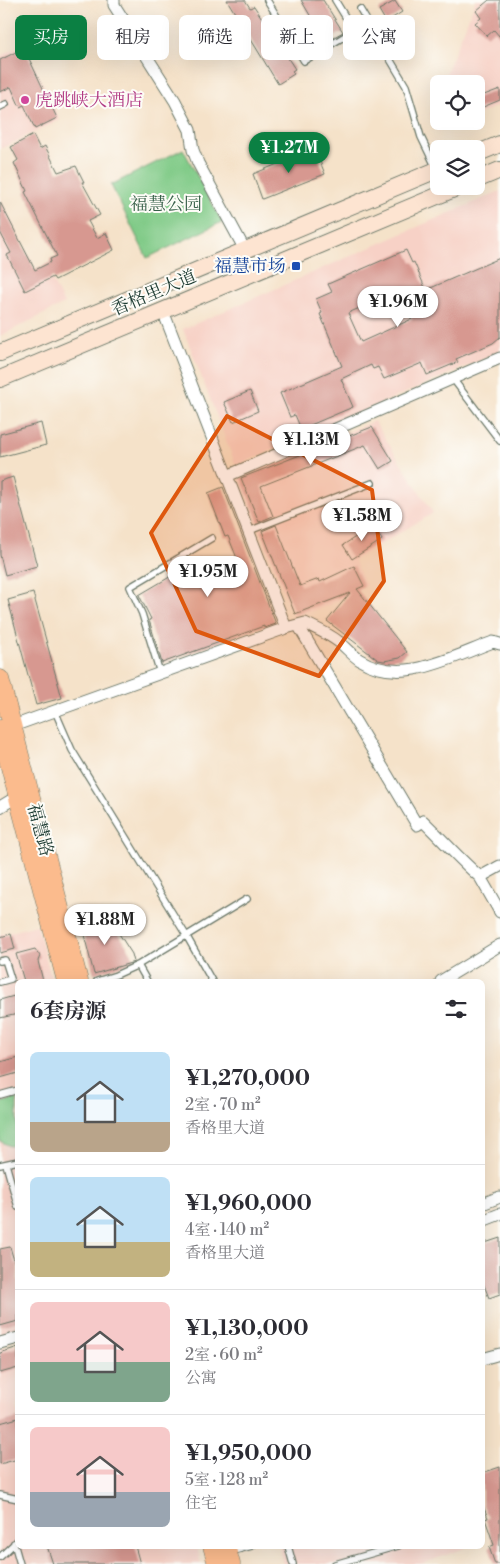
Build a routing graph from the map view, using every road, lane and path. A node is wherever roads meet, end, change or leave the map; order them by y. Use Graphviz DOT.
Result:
graph roads {
  1 [pos="114,0"];
  2 [pos="267,0"];
  3 [pos="335,0"];
  4 [pos="360,8"];
  5 [pos="344,15"];
  6 [pos="364,15"];
  7 [pos="343,38"];
  8 [pos="391,60"];
  9 [pos="500,144"];
  10 [pos="485,150"];
  11 [pos="430,153"];
  12 [pos="500,170"];
  13 [pos="430,173"];
  14 [pos="485,176"];
  15 [pos="440,195"];
  16 [pos="244,250"];
  17 [pos="163,311"];
  18 [pos="0,353"];
  19 [pos="500,358"];
  20 [pos="453,378"];
  21 [pos="0,379"];
  22 [pos="500,441"];
  23 [pos="227,476"];
  24 [pos="372,483"];
  25 [pos="249,531"];
  26 [pos="212,538"];
  27 [pos="292,626"];
  28 [pos="500,644"];
  29 [pos="160,673"];
  30 [pos="0,678"];
  31 [pos="55,711"];
  32 [pos="6,728"];
  33 [pos="18,796"];
  34 [pos="0,807"];
  35 [pos="500,866"];
  36 [pos="480,877"];
  37 [pos="247,899"];
  38 [pos="500,912"];
  39 [pos="186,935"];
  40 [pos="500,945"];
  41 [pos="0,961"];
  42 [pos="138,964"];
  43 [pos="65,979"];
  44 [pos="79,979"];
  45 [pos="103,979"];
  46 [pos="146,979"];
  47 [pos="211,979"];
  48 [pos="444,979"];
  49 [pos="0,982"];
  50 [pos="15,1091"];
  51 [pos="0,1095"];
  52 [pos="3,1164"];
  53 [pos="500,1197"];
  54 [pos="15,1198"];
  55 [pos="485,1203"];
  56 [pos="500,1214"];
  57 [pos="485,1221"];
  58 [pos="15,1339"];
  59 [pos="0,1343"];
  60 [pos="500,1354"];
  61 [pos="485,1358"];
  62 [pos="0,1495"];
  63 [pos="15,1498"];
  64 [pos="15,1543"];
  65 [pos="17,1549"];
  66 [pos="242,1549"];
  67 [pos="289,1549"];
  68 [pos="388,1549"];
  69 [pos="223,1555"];
  70 [pos="0,1557"];
  71 [pos="20,1564"];
  72 [pos="293,1564"];
  73 [pos="335,1564"];
  1 -- 16 [label="street"];
  2 -- 7 [label="lane"];
  3 -- 5 [label="lane"];
  4 -- 6 [label="lane"];
  8 -- 11 [label="lane"];
  9 -- 10 [label="main road"];
  12 -- 14 [label="main road"];
  13 -- 16 [label="main road, 香格里大道"];
  15 -- 17 [label="main road, 香格里大道"];
  16 -- 18 [label="main road, 香格里大道"];
  17 -- 21 [label="main road, 香格里大道"];
  17 -- 23 [label="street"];
  19 -- 20 [label="street"];
  20 -- 22 [label="lane"];
  20 -- 23 [label="street"];
  23 -- 25 [label="street"];
  24 -- 25 [label="lane"];
  25 -- 27 [label="street"];
  26 -- 29 [label="lane"];
  27 -- 28 [label="street"];
  27 -- 29 [label="street"];
  27 -- 36 [label="street"];
  29 -- 31 [label="street"];
  30 -- 32 [label="main road, 福慧路"];
  31 -- 32 [label="street"];
  31 -- 39 [label="lane"];
  32 -- 33 [label="main road, 福慧路"];
  32 -- 44 [label="main road, 福慧路"];
  33 -- 34 [label="street"];
  33 -- 43 [label="main road, 福慧路"];
  35 -- 36 [label="street"];
  36 -- 38 [label="street"];
  37 -- 39 [label="lane"];
  39 -- 42 [label="lane"];
  39 -- 47 [label="lane"];
  40 -- 48 [label="street"];
  41 -- 49 [label="lane"];
  42 -- 45 [label="lane"];
  42 -- 46 [label="lane"];
  50 -- 51 [label="lane"];
  52 -- 54 [label="lane"];
  53 -- 55 [label="street"];
  56 -- 57 [label="street"];
  58 -- 59 [label="street"];
  60 -- 61 [label="street"];
  62 -- 63 [label="lane"];
  64 -- 70 [label="lane"];
  65 -- 71 [label="lane"];
  66 -- 69 [label="lane"];
  67 -- 72 [label="lane"];
  68 -- 73 [label="lane"];
}
